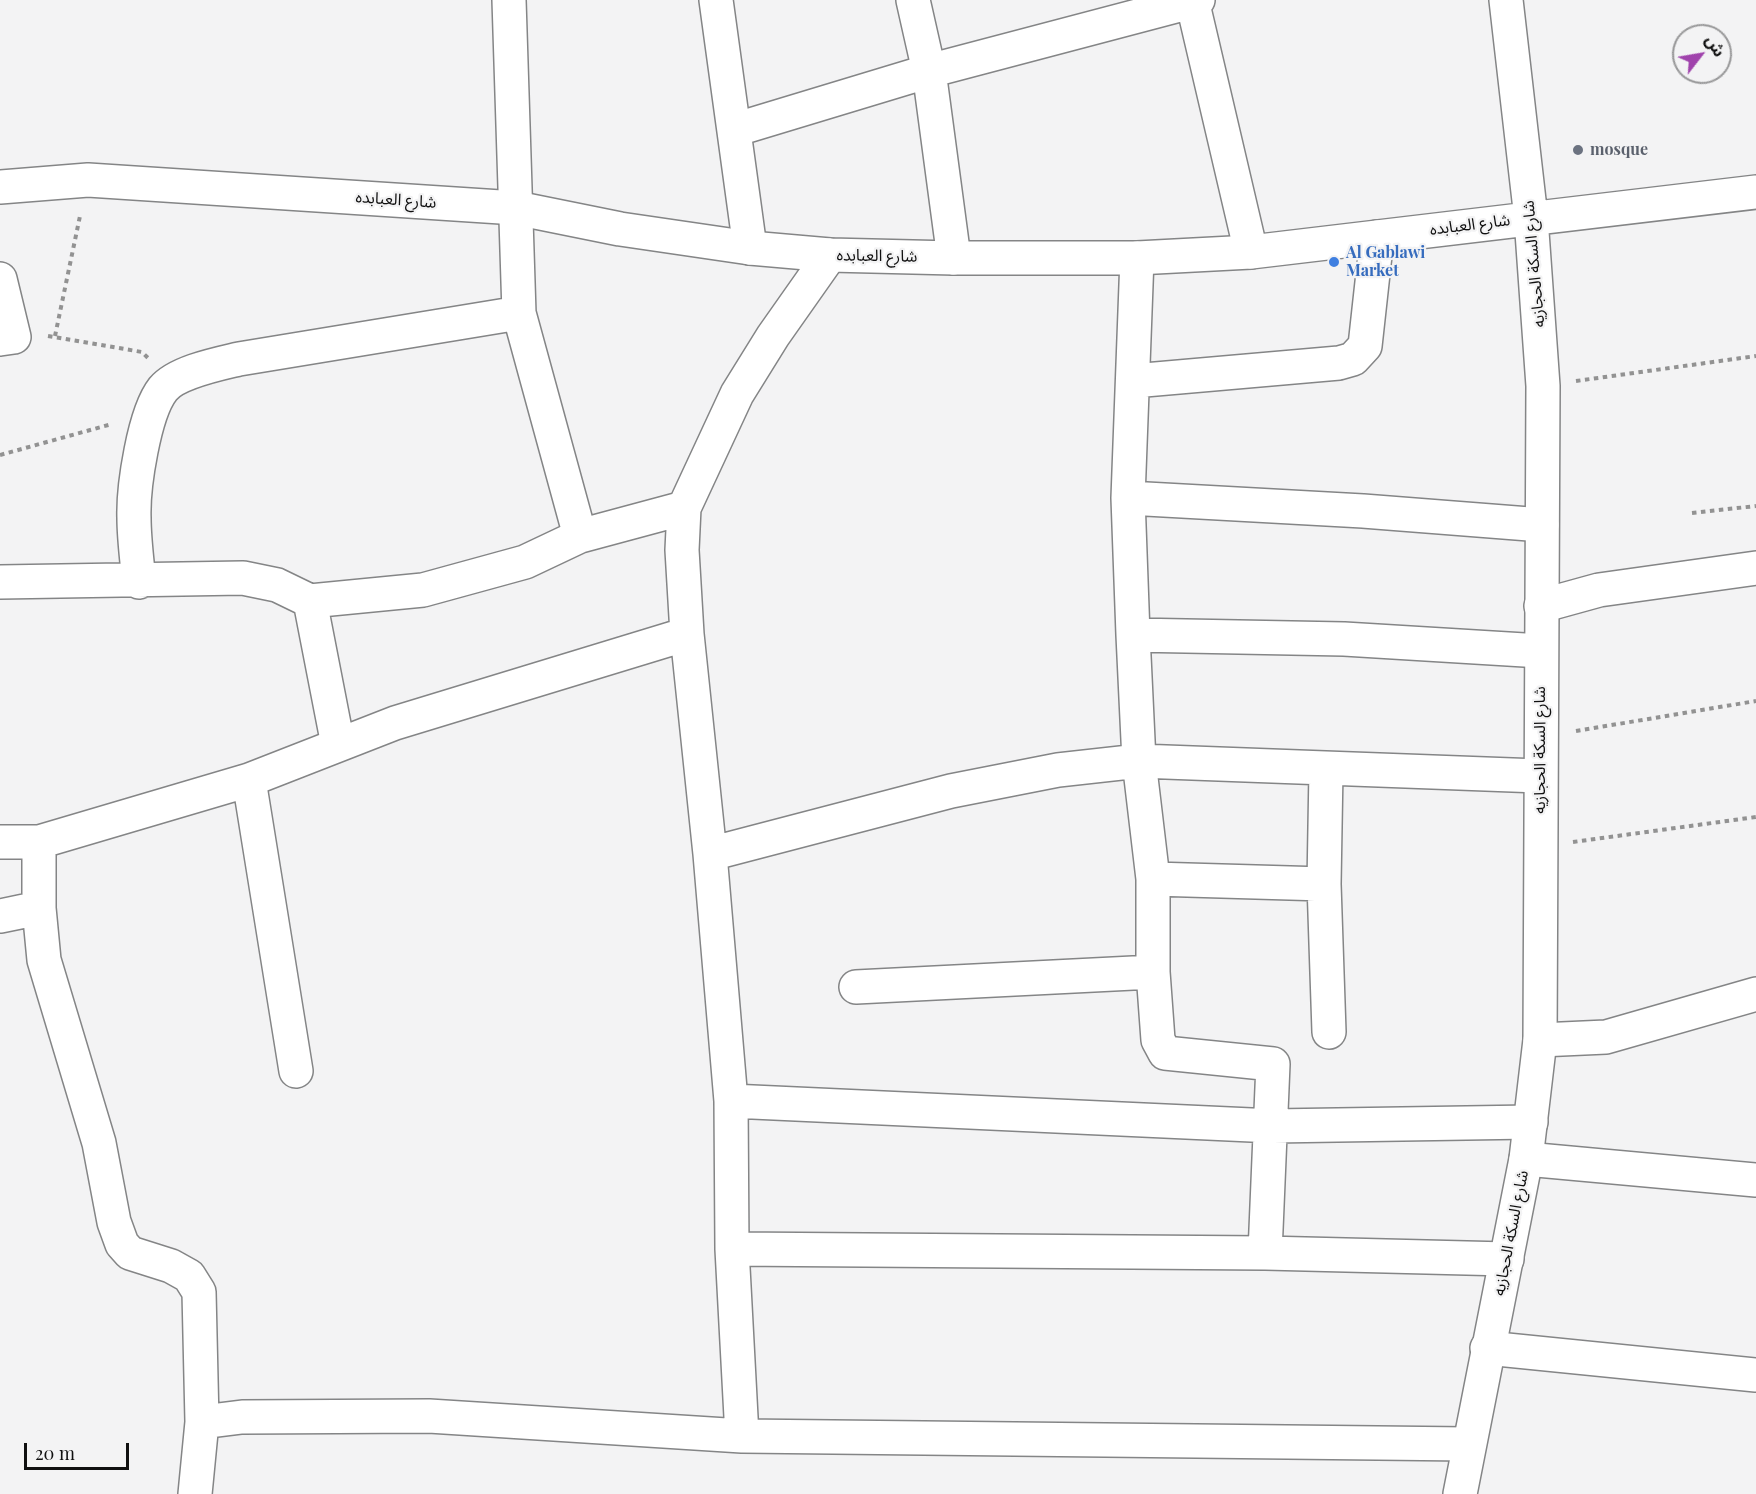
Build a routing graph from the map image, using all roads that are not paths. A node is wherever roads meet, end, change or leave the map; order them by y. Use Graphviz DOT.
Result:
graph roads {
  1 [pos="509,0"];
  2 [pos="716,0"];
  3 [pos="913,0"];
  4 [pos="1506,0"];
  5 [pos="1194,1"];
  6 [pos="929,71"];
  7 [pos="734,130"];
  8 [pos="0,187"];
  9 [pos="1756,192"];
  10 [pos="516,207"];
  11 [pos="1531,218"];
  12 [pos="1377,237"];
  13 [pos="750,248"];
  14 [pos="1251,252"];
  15 [pos="830,255"];
  16 [pos="954,258"];
  17 [pos="1137,258"];
  18 [pos="0,279"];
  19 [pos="519,313"];
  20 [pos="0,339"];
  21 [pos="1133,381"];
  22 [pos="1128,498"];
  23 [pos="684,508"];
  24 [pos="1542,525"];
  25 [pos="580,536"];
  26 [pos="1756,568"];
  27 [pos="0,582"];
  28 [pos="139,582"];
  29 [pos="310,601"];
  30 [pos="1541,606"];
  31 [pos="687,634"];
  32 [pos="1133,635"];
  33 [pos="1541,651"];
  34 [pos="338,745"];
  35 [pos="1139,761"];
  36 [pos="1326,770"];
  37 [pos="1539,776"];
  38 [pos="249,780"];
  39 [pos="0,842"];
  40 [pos="39,842"];
  41 [pos="710,854"];
  42 [pos="1153,879"];
  43 [pos="1324,884"];
  44 [pos="39,908"];
  45 [pos="0,916"];
  46 [pos="1154,972"];
  47 [pos="856,987"];
  48 [pos="1756,994"];
  49 [pos="1329,1032"];
  50 [pos="1540,1040"];
  51 [pos="296,1071"];
  52 [pos="731,1101"];
  53 [pos="1531,1122"];
  54 [pos="1273,1126"];
  55 [pos="1526,1159"];
  56 [pos="1756,1180"];
  57 [pos="732,1249"];
  58 [pos="1265,1253"];
  59 [pos="1507,1259"];
  60 [pos="1487,1348"];
  61 [pos="1756,1375"];
  62 [pos="202,1422"];
  63 [pos="742,1436"];
  64 [pos="1468,1444"];
  65 [pos="195,1494"];
  66 [pos="1460,1494"];
  1 -- 10 [label="street"];
  2 -- 7 [label="street"];
  3 -- 6 [label="street"];
  4 -- 11 [label="street, شارع السكة الحجازيه"];
  5 -- 6 [label="street"];
  5 -- 14 [label="street"];
  6 -- 7 [label="street"];
  6 -- 16 [label="street"];
  7 -- 13 [label="street"];
  8 -- 10 [label="street, شارع العبابده"];
  9 -- 11 [label="street, شارع العبابده"];
  10 -- 13 [label="street, شارع العبابده"];
  10 -- 19 [label="street"];
  11 -- 12 [label="street, شارع العبابده"];
  11 -- 24 [label="street, شارع السكة الحجازيه"];
  12 -- 14 [label="street, شارع العبابده"];
  12 -- 21 [label="street"];
  13 -- 15 [label="street, شارع العبابده"];
  14 -- 17 [label="street, شارع العبابده"];
  15 -- 16 [label="street, شارع العبابده"];
  15 -- 23 [label="street"];
  16 -- 17 [label="street, شارع العبابده"];
  17 -- 21 [label="street"];
  18 -- 20 [label="street"];
  19 -- 25 [label="street"];
  19 -- 28 [label="street"];
  21 -- 22 [label="street"];
  22 -- 24 [label="street"];
  22 -- 32 [label="street"];
  23 -- 25 [label="street"];
  23 -- 31 [label="street"];
  24 -- 30 [label="street, شارع السكة الحجازيه"];
  25 -- 29 [label="street"];
  26 -- 30 [label="street"];
  27 -- 28 [label="street"];
  28 -- 29 [label="street"];
  29 -- 34 [label="street"];
  30 -- 33 [label="street, شارع السكة الحجازيه"];
  31 -- 34 [label="street"];
  31 -- 41 [label="street"];
  32 -- 33 [label="street"];
  32 -- 35 [label="street"];
  33 -- 37 [label="street, شارع السكة الحجازيه"];
  34 -- 38 [label="street"];
  35 -- 36 [label="street"];
  35 -- 41 [label="street"];
  35 -- 42 [label="street"];
  36 -- 37 [label="street"];
  36 -- 43 [label="street"];
  37 -- 50 [label="street, شارع السكة الحجازيه"];
  38 -- 40 [label="street"];
  38 -- 51 [label="street"];
  39 -- 40 [label="street"];
  40 -- 44 [label="street"];
  41 -- 52 [label="street"];
  42 -- 43 [label="street"];
  42 -- 46 [label="street"];
  43 -- 49 [label="street"];
  44 -- 45 [label="street"];
  44 -- 62 [label="street"];
  46 -- 47 [label="street"];
  46 -- 54 [label="street"];
  48 -- 50 [label="street"];
  50 -- 53 [label="street, شارع السكة الحجازيه"];
  52 -- 54 [label="street"];
  52 -- 57 [label="street"];
  53 -- 54 [label="street"];
  53 -- 55 [label="street, شارع السكة الحجازيه"];
  54 -- 58 [label="street"];
  55 -- 56 [label="street"];
  55 -- 59 [label="street, شارع السكة الحجازيه"];
  57 -- 58 [label="street"];
  57 -- 63 [label="street"];
  58 -- 59 [label="street"];
  59 -- 60 [label="street, شارع السكة الحجازيه"];
  60 -- 61 [label="street"];
  60 -- 64 [label="street, شارع السكة الحجازيه"];
  62 -- 63 [label="street"];
  62 -- 65 [label="street"];
  63 -- 64 [label="street"];
  64 -- 66 [label="street, شارع السكة الحجازيه"];
}
